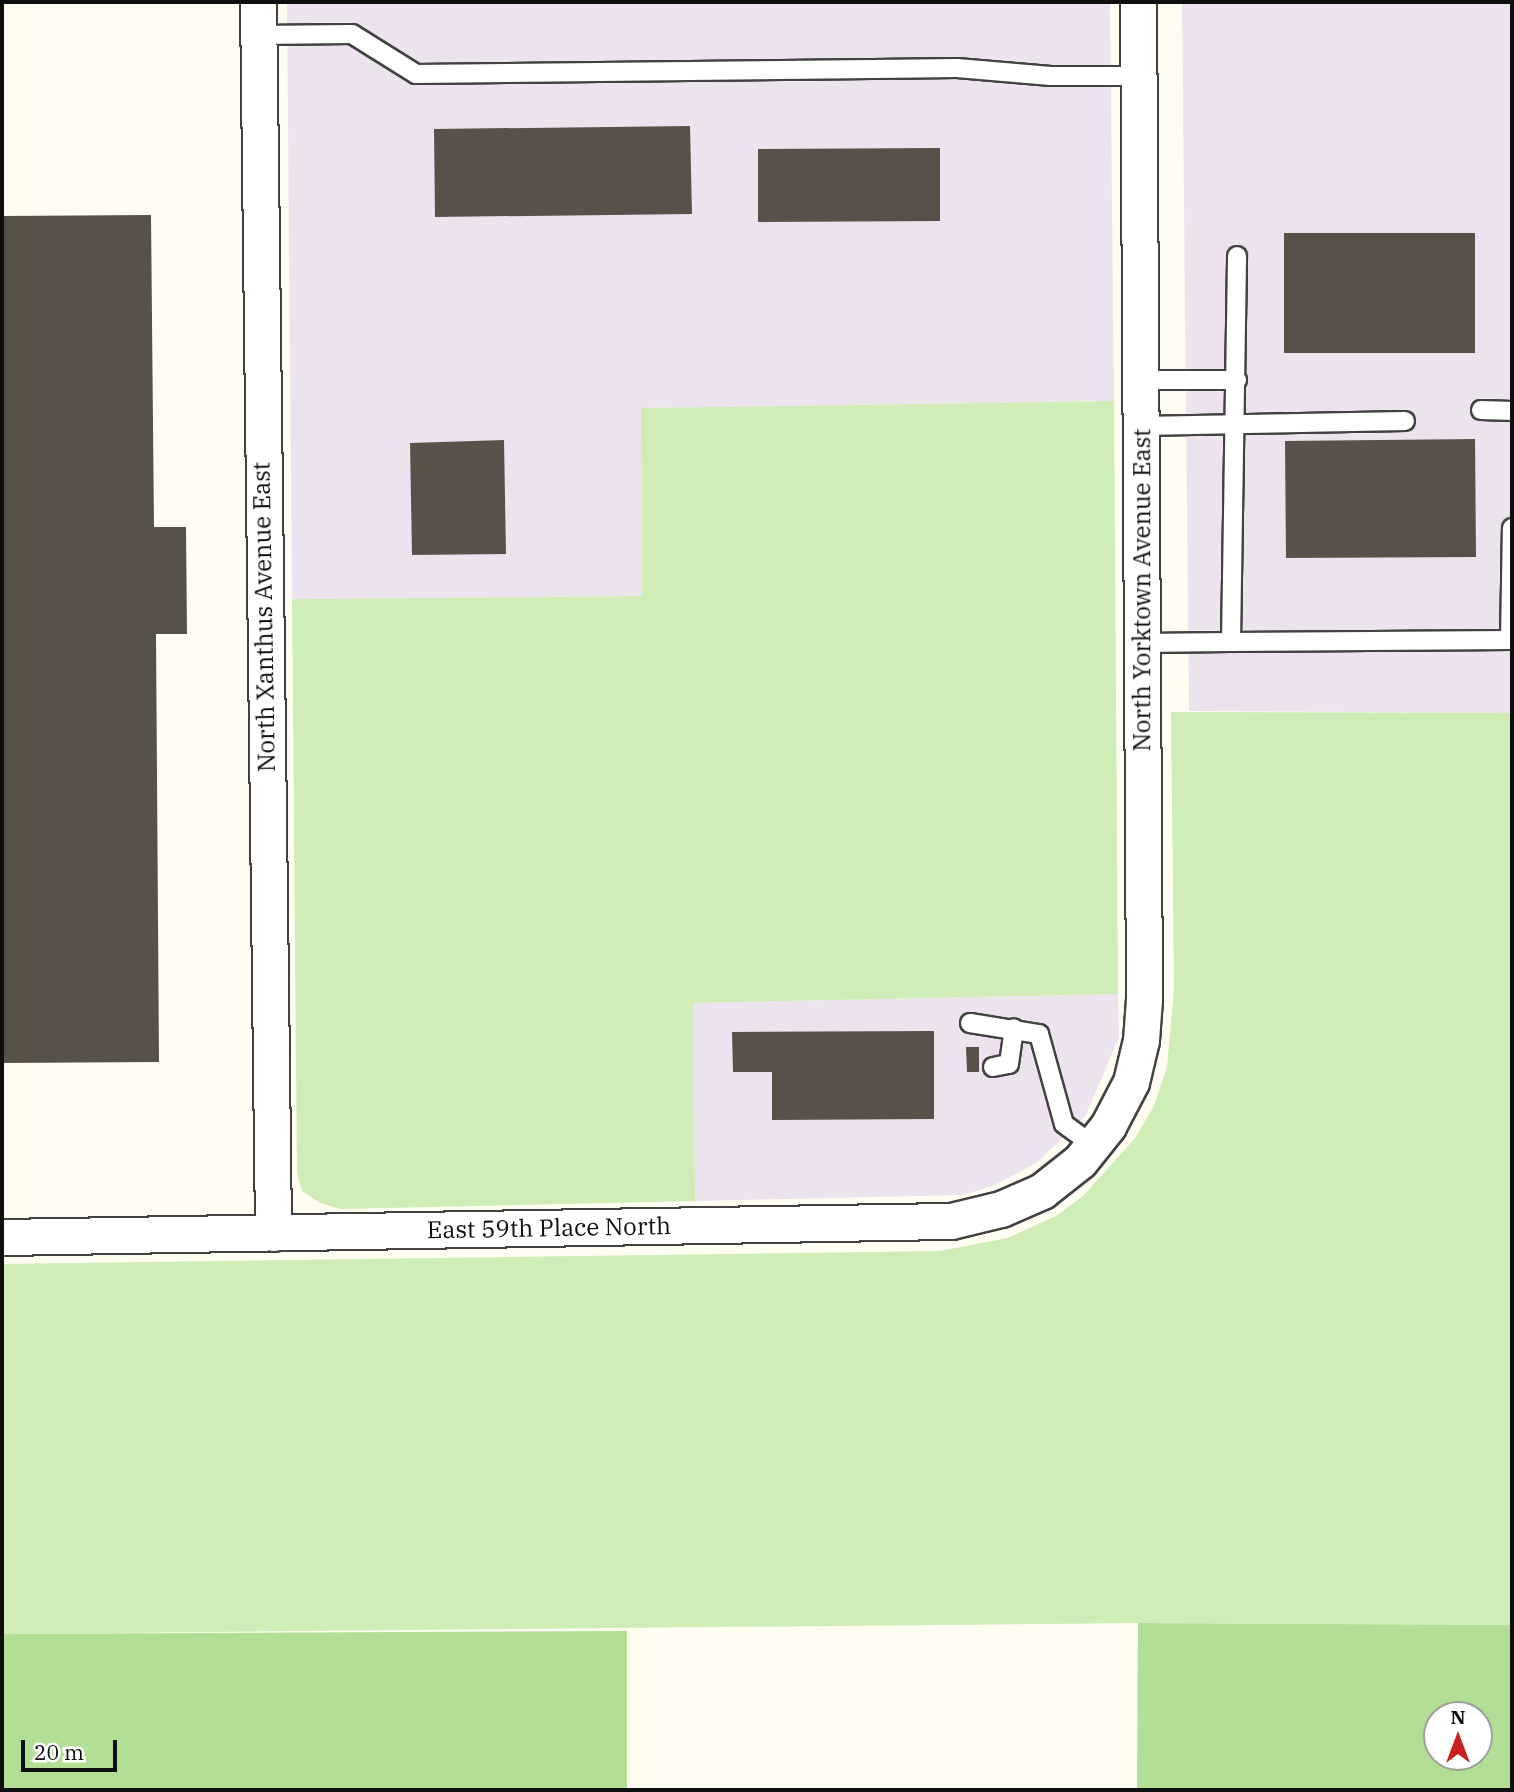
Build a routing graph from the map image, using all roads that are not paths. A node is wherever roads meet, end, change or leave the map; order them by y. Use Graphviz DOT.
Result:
graph roads {
  1 [pos="1138,2"];
  2 [pos="258,18"];
  3 [pos="1139,76"];
  4 [pos="1237,256"];
  5 [pos="1141,380"];
  6 [pos="1237,380"];
  7 [pos="1481,410"];
  8 [pos="1512,411"];
  9 [pos="1405,421"];
  10 [pos="1237,424"];
  11 [pos="1141,426"];
  12 [pos="1512,528"];
  13 [pos="1231,642"];
  14 [pos="1142,643"];
  15 [pos="970,1023"];
  16 [pos="1014,1028"];
  17 [pos="993,1067"];
  18 [pos="1087,1154"];
  19 [pos="273,1233"];
  20 [pos="2,1237"];
  1 -- 3 [label="street, North Yorktown Avenue East"];
  2 -- 3 [label="lane"];
  2 -- 19 [label="street, North Xanthus Avenue East"];
  3 -- 5 [label="street, North Yorktown Avenue East"];
  4 -- 6 [label="lane"];
  5 -- 6 [label="lane"];
  5 -- 11 [label="street, North Yorktown Avenue East"];
  6 -- 10 [label="lane"];
  7 -- 8 [label="lane"];
  9 -- 10 [label="lane"];
  10 -- 11 [label="lane"];
  10 -- 13 [label="lane"];
  11 -- 14 [label="street, North Yorktown Avenue East"];
  12 -- 13 [label="lane"];
  13 -- 14 [label="lane"];
  14 -- 18 [label="street, North Yorktown Avenue East"];
  15 -- 16 [label="lane"];
  16 -- 17 [label="lane"];
  16 -- 18 [label="lane"];
  18 -- 19 [label="street, East 59th Place North"];
  19 -- 20 [label="street, East 59th Place North"];
}
